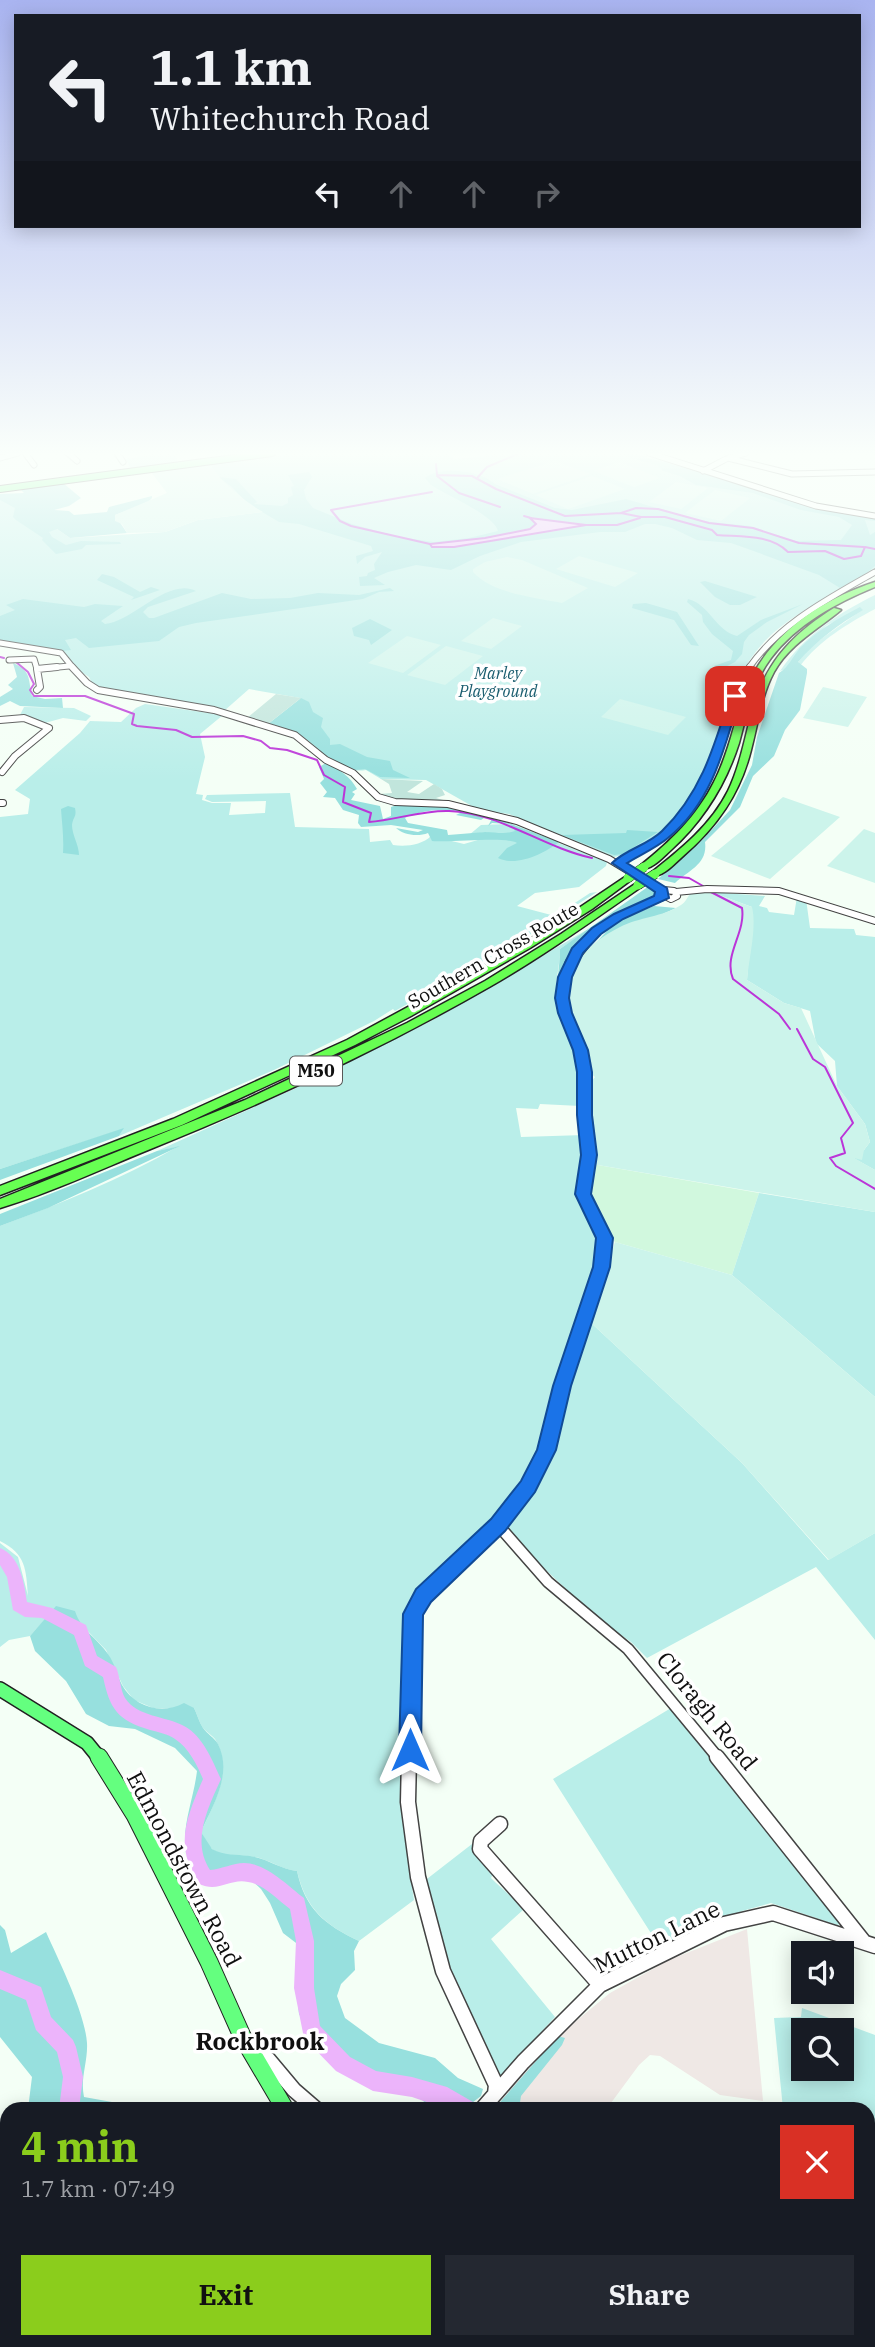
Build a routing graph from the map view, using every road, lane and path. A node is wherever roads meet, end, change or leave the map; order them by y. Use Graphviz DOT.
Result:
graph roads {
  1 [pos="875,572"];
  2 [pos="875,584"];
  3 [pos="875,592"];
  4 [pos="0,643"];
  5 [pos="10,660"];
  6 [pos="69,666"];
  7 [pos="37,669"];
  8 [pos="37,690"];
  9 [pos="0,720"];
  10 [pos="57,722"];
  11 [pos="48,726"];
  12 [pos="2,772"];
  13 [pos="618,863"];
  14 [pos="655,874"];
  15 [pos="638,885"];
  16 [pos="662,894"];
  17 [pos="875,920"];
  18 [pos="0,1191"];
  19 [pos="0,1204"];
  20 [pos="498,1525"];
  21 [pos="0,1689"];
  22 [pos="500,1824"];
  23 [pos="869,1944"];
  24 [pos="600,1985"];
  25 [pos="255,2059"];
  26 [pos="495,2094"];
  27 [pos="281,2102"];
  28 [pos="308,2102"];
  29 [pos="489,2102"];
  1 -- 13 [label="street"];
  2 -- 18 [label="highway, Southern Cross Route / M50, bridge"];
  3 -- 14 [label="highway, Southern Cross Route / M50"];
  4 -- 6 [label="street"];
  5 -- 7 [label="street"];
  6 -- 7 [label="street"];
  6 -- 13 [label="street"];
  7 -- 8 [label="street"];
  9 -- 11 [label="street"];
  10 -- 11 [label="street"];
  11 -- 12 [label="street"];
  13 -- 16 [label="street"];
  14 -- 15 [label="highway, Southern Cross Route / M50, bridge"];
  15 -- 19 [label="highway, Southern Cross Route / M50"];
  16 -- 17 [label="street"];
  16 -- 20 [label="street"];
  20 -- 23 [label="street, Cloragh Road"];
  20 -- 26 [label="street"];
  21 -- 25 [label="main road, Edmondstown Road"];
  22 -- 24 [label="street"];
  23 -- 24 [label="street, Mutton Lane"];
  24 -- 26 [label="street, Mutton Lane"];
  25 -- 27 [label="main road, Edmondstown Road"];
  25 -- 28 [label="street"];
  26 -- 29 [label="street, Mutton Lane"];
}
